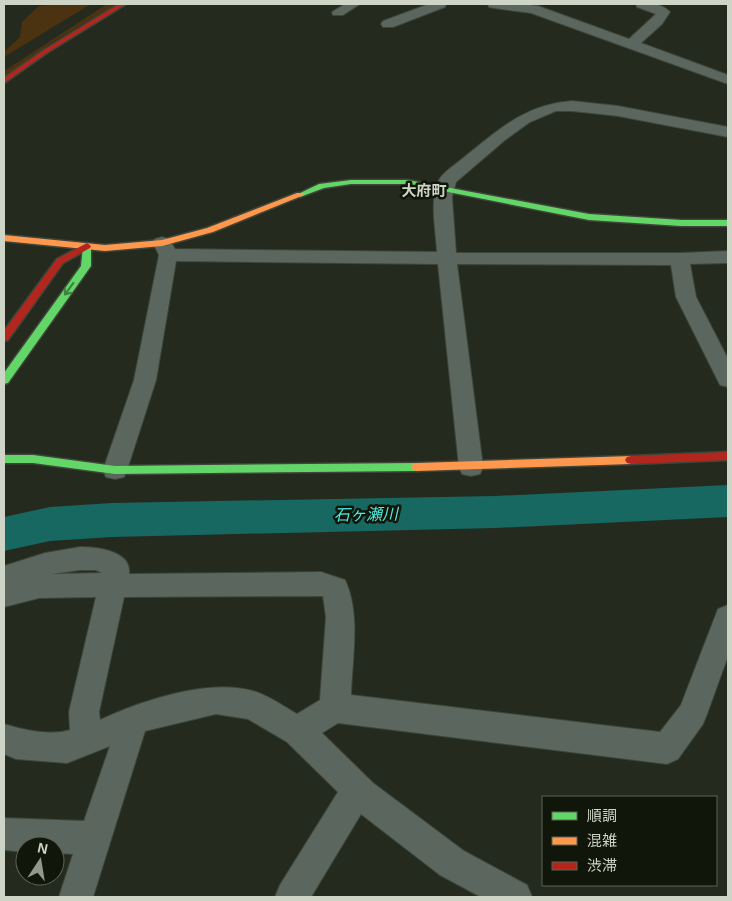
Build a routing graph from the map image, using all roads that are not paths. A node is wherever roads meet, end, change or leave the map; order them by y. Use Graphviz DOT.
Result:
graph roads {
  1 [pos="123,4"];
  2 [pos="354,4"];
  3 [pos="440,4"];
  4 [pos="494,4"];
  5 [pos="642,4"];
  6 [pos="338,12"];
  7 [pos="388,24"];
  8 [pos="632,45"];
  9 [pos="728,80"];
  10 [pos="4,81"];
  11 [pos="728,132"];
  12 [pos="444,188"];
  13 [pos="728,223"];
  14 [pos="4,238"];
  15 [pos="87,246"];
  16 [pos="165,249"];
  17 [pos="728,257"];
  18 [pos="447,258"];
  19 [pos="680,259"];
  20 [pos="4,338"];
  21 [pos="728,379"];
  22 [pos="4,380"];
  23 [pos="728,456"];
  24 [pos="4,459"];
  25 [pos="471,468"];
  26 [pos="115,470"];
  27 [pos="4,578"];
  28 [pos="112,586"];
  29 [pos="4,595"];
  30 [pos="728,618"];
  31 [pos="335,708"];
  32 [pos="134,719"];
  33 [pos="298,731"];
  34 [pos="4,739"];
  35 [pos="86,740"];
  36 [pos="358,789"];
  37 [pos="98,832"];
  38 [pos="4,834"];
  39 [pos="76,897"];
  40 [pos="292,897"];
  41 [pos="515,897"];
  1 -- 10 [label="street"];
  2 -- 6 [label="street"];
  3 -- 7 [label="street"];
  4 -- 8 [label="street"];
  5 -- 8 [label="street"];
  8 -- 9 [label="street"];
  11 -- 12 [label="street"];
  12 -- 13 [label="street"];
  12 -- 16 [label="street"];
  12 -- 18 [label="street"];
  14 -- 15 [label="street"];
  15 -- 16 [label="street"];
  15 -- 20 [label="street"];
  15 -- 22 [label="street, one-way"];
  16 -- 18 [label="street"];
  16 -- 26 [label="street"];
  17 -- 19 [label="street"];
  18 -- 19 [label="street"];
  18 -- 25 [label="street"];
  19 -- 21 [label="street"];
  23 -- 25 [label="street"];
  24 -- 26 [label="street"];
  25 -- 26 [label="street"];
  27 -- 28 [label="street"];
  28 -- 29 [label="street"];
  28 -- 31 [label="street"];
  28 -- 35 [label="street"];
  30 -- 31 [label="street"];
  31 -- 33 [label="street"];
  32 -- 33 [label="street"];
  32 -- 35 [label="street"];
  32 -- 37 [label="street"];
  33 -- 36 [label="street"];
  34 -- 35 [label="street"];
  36 -- 40 [label="street"];
  36 -- 41 [label="street"];
  37 -- 38 [label="street"];
  37 -- 39 [label="street"];
}
